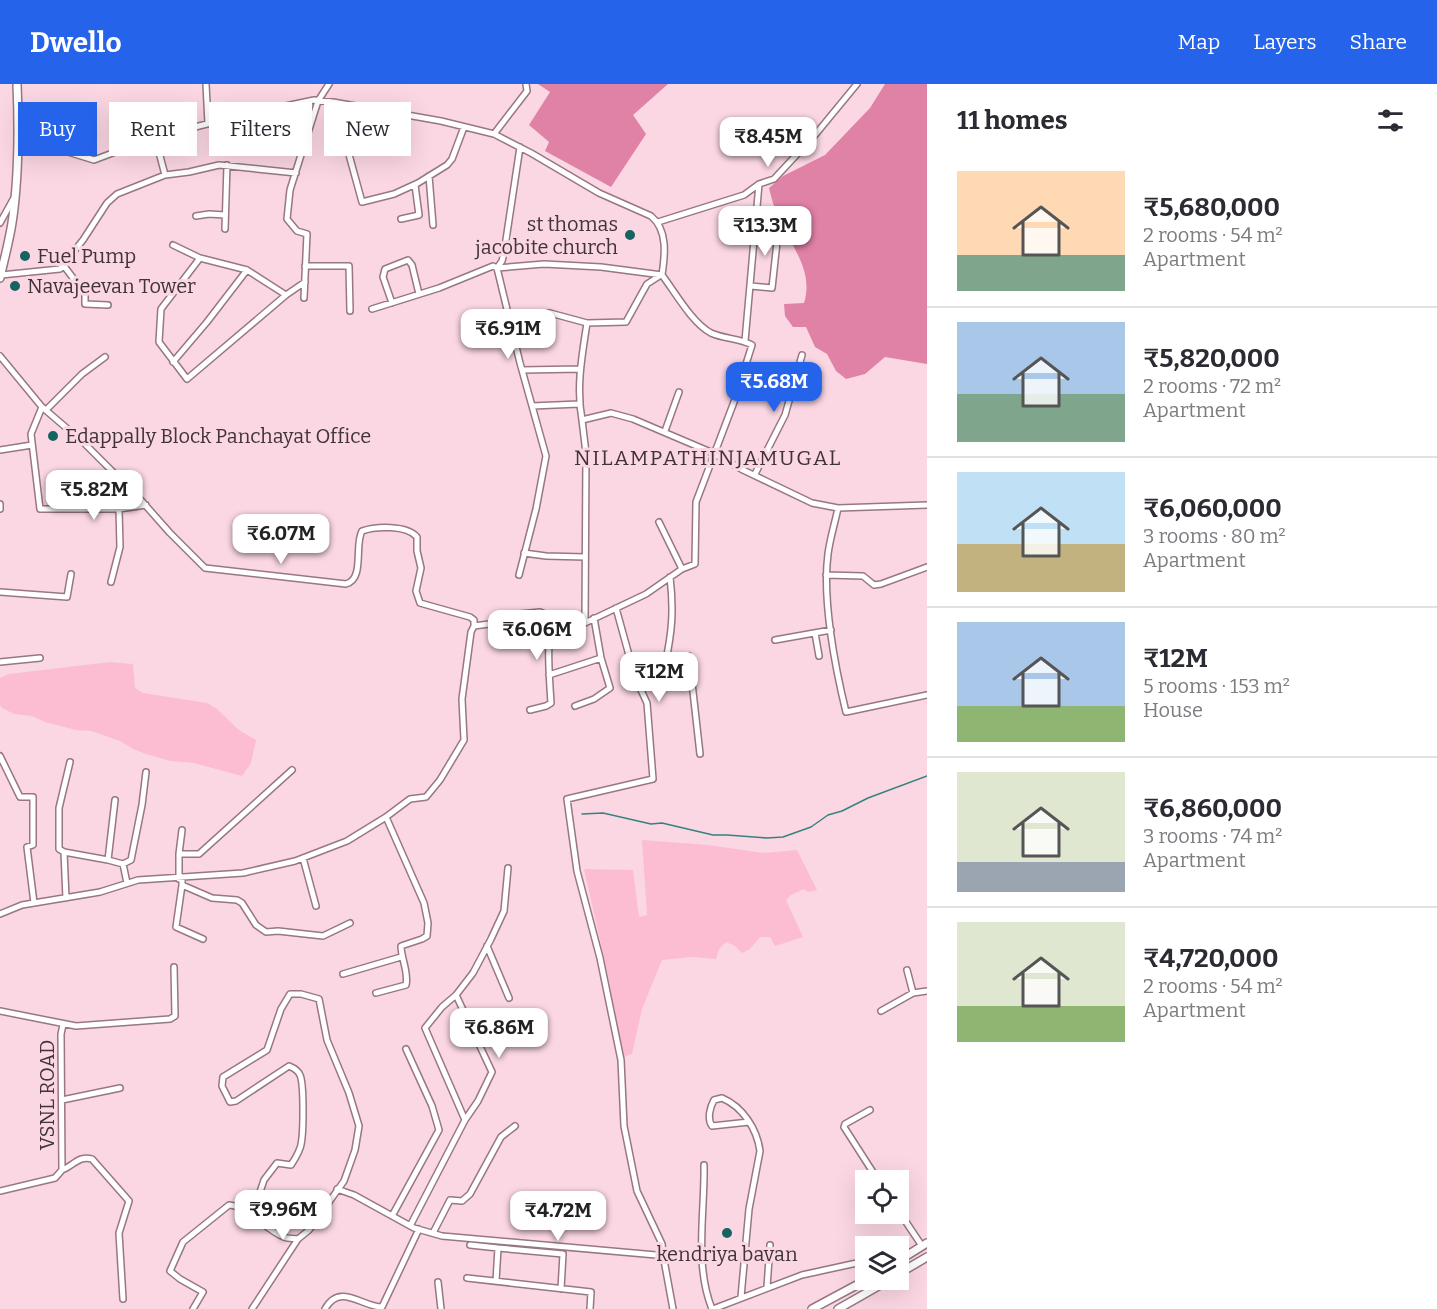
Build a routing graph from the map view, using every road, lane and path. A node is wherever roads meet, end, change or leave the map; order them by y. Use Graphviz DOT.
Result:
graph roads {
  1 [pos="17,84"];
  2 [pos="206,84"];
  3 [pos="329,84"];
  4 [pos="526,84"];
  5 [pos="857,84"];
  6 [pos="318,100"];
  7 [pos="308,102"];
  8 [pos="18,110"];
  9 [pos="208,124"];
  10 [pos="197,127"];
  11 [pos="464,127"];
  12 [pos="494,134"];
  13 [pos="520,147"];
  14 [pos="18,152"];
  15 [pos="109,154"];
  16 [pos="81,156"];
  17 [pos="160,156"];
  18 [pos="350,156"];
  19 [pos="227,165"];
  20 [pos="296,172"];
  21 [pos="165,175"];
  22 [pos="429,176"];
  23 [pos="759,184"];
  24 [pos="415,185"];
  25 [pos="15,195"];
  26 [pos="225,215"];
  27 [pos="196,216"];
  28 [pos="401,219"];
  29 [pos="658,222"];
  30 [pos="0,223"];
  31 [pos="433,225"];
  32 [pos="225,230"];
  33 [pos="756,231"];
  34 [pos="173,245"];
  35 [pos="200,258"];
  36 [pos="63,266"];
  37 [pos="306,266"];
  38 [pos="497,268"];
  39 [pos="247,270"];
  40 [pos="662,275"];
  41 [pos="0,276"];
  42 [pos="305,282"];
  43 [pos="751,286"];
  44 [pos="419,294"];
  45 [pos="286,295"];
  46 [pos="304,298"];
  47 [pos="392,303"];
  48 [pos="108,305"];
  49 [pos="372,309"];
  50 [pos="350,311"];
  51 [pos="508,313"];
  52 [pos="587,323"];
  53 [pos="745,341"];
  54 [pos="802,355"];
  55 [pos="0,356"];
  56 [pos="105,357"];
  57 [pos="173,362"];
  58 [pos="580,369"];
  59 [pos="522,370"];
  60 [pos="679,393"];
  61 [pos="579,404"];
  62 [pos="532,406"];
  63 [pos="44,408"];
  64 [pos="582,420"];
  65 [pos="665,432"];
  66 [pos="32,445"];
  67 [pos="0,450"];
  68 [pos="713,453"];
  69 [pos="755,474"];
  70 [pos="146,505"];
  71 [pos="927,505"];
  72 [pos="838,508"];
  73 [pos="118,509"];
  74 [pos="659,522"];
  75 [pos="525,553"];
  76 [pos="585,557"];
  77 [pos="927,567"];
  78 [pos="682,569"];
  79 [pos="71,574"];
  80 [pos="519,575"];
  81 [pos="826,575"];
  82 [pos="670,577"];
  83 [pos="111,582"];
  84 [pos="0,592"];
  85 [pos="616,608"];
  86 [pos="551,616"];
  87 [pos="594,618"];
  88 [pos="585,623"];
  89 [pos="474,626"];
  90 [pos="831,630"];
  91 [pos="815,633"];
  92 [pos="775,640"];
  93 [pos="819,656"];
  94 [pos="40,658"];
  95 [pos="601,658"];
  96 [pos="0,662"];
  97 [pos="665,666"];
  98 [pos="549,675"];
  99 [pos="635,677"];
  100 [pos="927,695"];
  101 [pos="575,706"];
  102 [pos="530,710"];
  103 [pos="700,754"];
  104 [pos="0,756"];
  105 [pos="70,762"];
  106 [pos="292,770"];
  107 [pos="146,772"];
  108 [pos="115,800"];
  109 [pos="386,817"];
  110 [pos="182,830"];
  111 [pos="64,852"];
  112 [pos="179,854"];
  113 [pos="303,858"];
  114 [pos="108,860"];
  115 [pos="123,864"];
  116 [pos="508,868"];
  117 [pos="180,878"];
  118 [pos="127,883"];
  119 [pos="182,885"];
  120 [pos="66,898"];
  121 [pos="34,903"];
  122 [pos="316,906"];
  123 [pos="0,914"];
  124 [pos="350,923"];
  125 [pos="203,939"];
  126 [pos="487,946"];
  127 [pos="401,957"];
  128 [pos="174,967"];
  129 [pos="907,970"];
  130 [pos="343,974"];
  131 [pos="927,991"];
  132 [pos="376,993"];
  133 [pos="913,993"];
  134 [pos="456,995"];
  135 [pos="509,998"];
  136 [pos="0,1011"];
  137 [pos="881,1011"];
  138 [pos="63,1025"];
  139 [pos="406,1049"];
  140 [pos="120,1088"];
  141 [pos="62,1100"];
  142 [pos="870,1110"];
  143 [pos="465,1120"];
  144 [pos="749,1122"];
  145 [pos="515,1126"];
  146 [pos="704,1165"];
  147 [pos="62,1170"];
  148 [pos="872,1170"];
  149 [pos="337,1189"];
  150 [pos="0,1191"];
  151 [pos="252,1216"];
  152 [pos="392,1216"];
  153 [pos="909,1224"];
  154 [pos="410,1226"];
  155 [pos="419,1229"];
  156 [pos="433,1233"];
  157 [pos="298,1239"];
  158 [pos="471,1245"];
  159 [pos="770,1245"];
  160 [pos="925,1245"];
  161 [pos="498,1248"];
  162 [pos="909,1255"];
  163 [pos="927,1257"];
  164 [pos="664,1260"];
  165 [pos="855,1263"];
  166 [pos="909,1268"];
  167 [pos="467,1278"];
  168 [pos="496,1281"];
  169 [pos="438,1282"];
  170 [pos="855,1286"];
  171 [pos="767,1287"];
  172 [pos="561,1288"];
  173 [pos="871,1290"];
  174 [pos="741,1297"];
  175 [pos="123,1299"];
  176 [pos="193,1309"];
  177 [pos="252,1309"];
  178 [pos="325,1309"];
  179 [pos="441,1309"];
  180 [pos="590,1309"];
  181 [pos="672,1309"];
  182 [pos="713,1309"];
  183 [pos="812,1309"];
  184 [pos="837,1309"];
  1 -- 8 [label="main road"];
  2 -- 9 [label="street"];
  3 -- 6 [label="street"];
  4 -- 12 [label="street"];
  5 -- 23 [label="street"];
  6 -- 7 [label="street"];
  6 -- 11 [label="street"];
  6 -- 20 [label="street"];
  9 -- 10 [label="street"];
  11 -- 12 [label="street"];
  11 -- 22 [label="street"];
  12 -- 13 [label="street"];
  13 -- 29 [label="street"];
  13 -- 38 [label="street"];
  14 -- 25 [label="main road"];
  15 -- 16 [label="street"];
  17 -- 21 [label="street"];
  18 -- 24 [label="street"];
  19 -- 20 [label="street"];
  19 -- 21 [label="street"];
  19 -- 26 [label="street"];
  20 -- 37 [label="street"];
  21 -- 36 [label="street"];
  22 -- 24 [label="street"];
  22 -- 31 [label="street"];
  23 -- 29 [label="street"];
  23 -- 33 [label="street"];
  24 -- 28 [label="street"];
  25 -- 30 [label="street"];
  25 -- 41 [label="main road"];
  26 -- 27 [label="street"];
  26 -- 32 [label="street"];
  29 -- 40 [label="street"];
  33 -- 43 [label="street"];
  33 -- 43 [label="street"];
  34 -- 35 [label="street"];
  35 -- 39 [label="street"];
  35 -- 57 [label="street"];
  36 -- 41 [label="street"];
  36 -- 48 [label="street"];
  37 -- 42 [label="street"];
  37 -- 50 [label="street"];
  38 -- 40 [label="street"];
  38 -- 44 [label="street"];
  38 -- 51 [label="street"];
  39 -- 45 [label="street"];
  39 -- 57 [label="street"];
  40 -- 52 [label="street"];
  40 -- 53 [label="street"];
  42 -- 45 [label="street"];
  42 -- 46 [label="street"];
  43 -- 53 [label="street"];
  44 -- 47 [label="street"];
  44 -- 47 [label="street"];
  45 -- 57 [label="street"];
  47 -- 49 [label="street"];
  51 -- 52 [label="street"];
  51 -- 59 [label="street"];
  52 -- 58 [label="street"];
  53 -- 68 [label="street"];
  54 -- 69 [label="street"];
  55 -- 63 [label="street"];
  56 -- 63 [label="street"];
  58 -- 59 [label="street"];
  58 -- 61 [label="street"];
  59 -- 62 [label="street"];
  60 -- 65 [label="street"];
  61 -- 62 [label="street"];
  61 -- 64 [label="street"];
  62 -- 75 [label="street"];
  63 -- 66 [label="street"];
  63 -- 70 [label="street"];
  64 -- 65 [label="street"];
  64 -- 76 [label="street"];
  65 -- 68 [label="street"];
  66 -- 67 [label="street"];
  66 -- 73 [label="street"];
  68 -- 69 [label="street"];
  68 -- 78 [label="street"];
  69 -- 72 [label="street"];
  70 -- 73 [label="street"];
  70 -- 89 [label="street"];
  71 -- 72 [label="street"];
  72 -- 81 [label="street"];
  73 -- 83 [label="street"];
  74 -- 78 [label="street"];
  75 -- 76 [label="street"];
  75 -- 80 [label="street"];
  76 -- 88 [label="street"];
  77 -- 81 [label="street"];
  78 -- 82 [label="street"];
  79 -- 84 [label="street"];
  81 -- 90 [label="street"];
  82 -- 85 [label="street"];
  82 -- 97 [label="street"];
  85 -- 87 [label="street"];
  85 -- 99 [label="street"];
  86 -- 88 [label="street"];
  86 -- 89 [label="street"];
  86 -- 98 [label="street"];
  87 -- 88 [label="street"];
  87 -- 95 [label="street"];
  89 -- 109 [label="street"];
  90 -- 91 [label="street"];
  90 -- 100 [label="street"];
  91 -- 92 [label="street"];
  91 -- 93 [label="street"];
  94 -- 96 [label="street"];
  95 -- 98 [label="street"];
  95 -- 101 [label="street"];
  97 -- 99 [label="street"];
  97 -- 103 [label="street"];
  98 -- 102 [label="street"];
  99 -- 164 [label="street"];
  104 -- 121 [label="street"];
  105 -- 111 [label="street"];
  106 -- 112 [label="street"];
  107 -- 115 [label="street"];
  108 -- 114 [label="street"];
  109 -- 113 [label="street"];
  109 -- 127 [label="street"];
  110 -- 112 [label="street"];
  111 -- 114 [label="street"];
  111 -- 120 [label="street"];
  112 -- 117 [label="street"];
  113 -- 117 [label="street"];
  113 -- 122 [label="street"];
  114 -- 115 [label="street"];
  115 -- 118 [label="street"];
  116 -- 126 [label="street"];
  117 -- 118 [label="street"];
  117 -- 119 [label="street"];
  118 -- 120 [label="street"];
  119 -- 124 [label="street"];
  119 -- 125 [label="street"];
  120 -- 121 [label="street"];
  121 -- 123 [label="street"];
  126 -- 134 [label="street"];
  126 -- 135 [label="street"];
  127 -- 130 [label="street"];
  127 -- 132 [label="street"];
  128 -- 138 [label="street"];
  129 -- 133 [label="street"];
  131 -- 133 [label="street"];
  133 -- 137 [label="street"];
  134 -- 143 [label="street"];
  134 -- 143 [label="street"];
  136 -- 138 [label="street"];
  138 -- 141 [label="street, VSNL ROAD"];
  139 -- 152 [label="street"];
  140 -- 141 [label="street"];
  141 -- 147 [label="street, VSNL ROAD"];
  142 -- 148 [label="street"];
  143 -- 154 [label="street"];
  144 -- 144 [label="street"];
  144 -- 174 [label="street"];
  145 -- 156 [label="street"];
  146 -- 182 [label="street"];
  147 -- 150 [label="street, VSNL ROAD"];
  147 -- 175 [label="street"];
  149 -- 151 [label="street"];
  149 -- 152 [label="street"];
  149 -- 157 [label="street"];
  151 -- 157 [label="street"];
  151 -- 176 [label="street"];
  152 -- 154 [label="street"];
  153 -- 160 [label="street"];
  154 -- 155 [label="street"];
  155 -- 156 [label="street"];
  155 -- 178 [label="street"];
  156 -- 164 [label="street"];
  157 -- 177 [label="street"];
  158 -- 161 [label="street"];
  159 -- 171 [label="street"];
  160 -- 162 [label="main road"];
  161 -- 168 [label="street"];
  161 -- 172 [label="street"];
  163 -- 166 [label="main road"];
  164 -- 181 [label="street"];
  165 -- 171 [label="street"];
  167 -- 168 [label="street"];
  168 -- 172 [label="street"];
  169 -- 179 [label="street"];
  170 -- 183 [label="main road"];
  171 -- 174 [label="street"];
  172 -- 180 [label="street"];
  173 -- 184 [label="main road"];
  174 -- 182 [label="street"];
}
